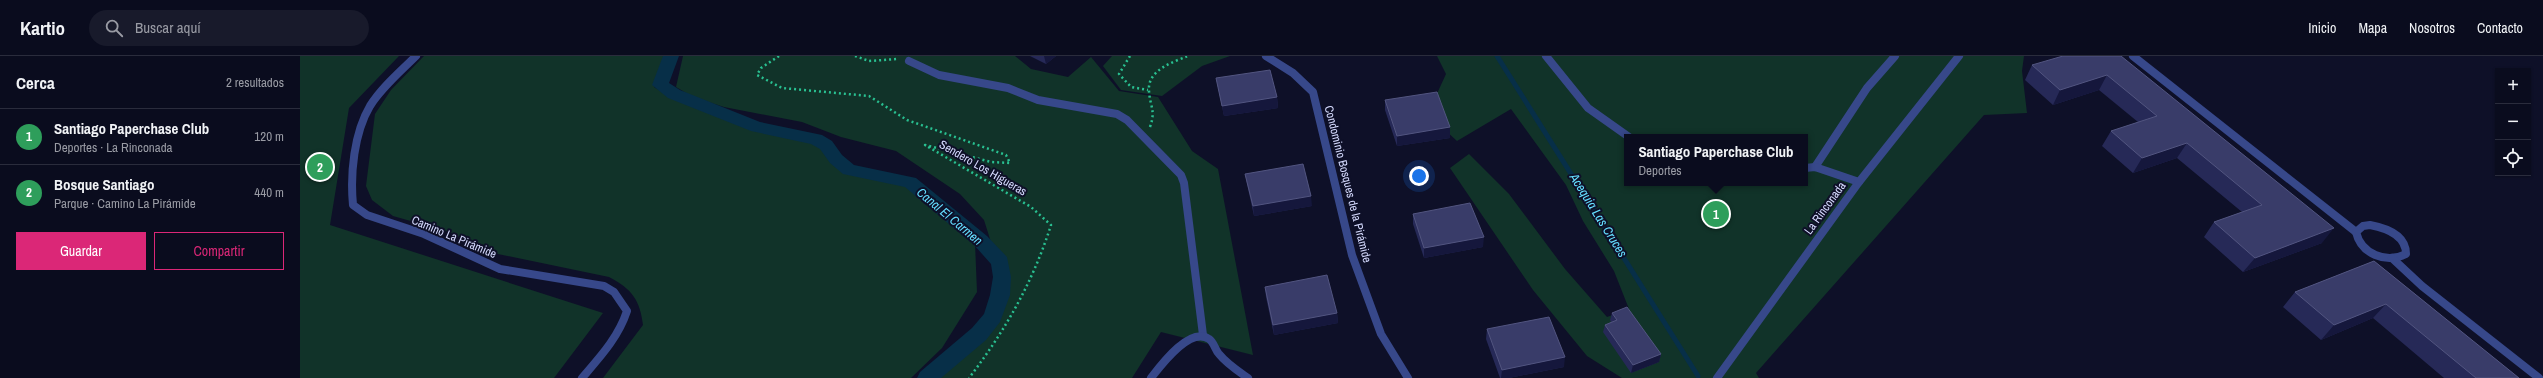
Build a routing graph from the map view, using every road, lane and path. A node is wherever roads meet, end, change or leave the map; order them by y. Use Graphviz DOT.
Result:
graph roads {
  1 [pos="416,56"];
  2 [pos="779,56"];
  3 [pos="855,56"];
  4 [pos="1130,56"];
  5 [pos="1188,56"];
  6 [pos="1266,56"];
  7 [pos="1546,56"];
  8 [pos="1895,56"];
  9 [pos="1958,56"];
  10 [pos="2133,56"];
  11 [pos="909,61"];
  12 [pos="1148,90"];
  13 [pos="1625,134"];
  14 [pos="1146,139"];
  15 [pos="1815,167"];
  16 [pos="1808,168"];
  17 [pos="1859,182"];
  18 [pos="2356,232"];
  19 [pos="2392,258"];
  20 [pos="1203,335"];
  21 [pos="582,378"];
  22 [pos="969,378"];
  23 [pos="1151,378"];
  24 [pos="1248,378"];
  25 [pos="1408,378"];
  26 [pos="1716,378"];
  27 [pos="2539,378"];
  1 -- 21 [label="street, Camino La Pirámide"];
  2 -- 22 [label="path, Sendero Los Higueras"];
  3 -- 11 [label="path"];
  4 -- 12 [label="path"];
  5 -- 12 [label="path"];
  6 -- 25 [label="street, Condominio Bosques de la Pirámide"];
  7 -- 13 [label="street"];
  8 -- 15 [label="street"];
  9 -- 17 [label="street, La Rinconada"];
  10 -- 18 [label="street"];
  11 -- 14 [label="street"];
  12 -- 14 [label="path"];
  14 -- 20 [label="street"];
  15 -- 16 [label="street"];
  15 -- 17 [label="street"];
  17 -- 26 [label="street, La Rinconada"];
  18 -- 19 [label="street"];
  18 -- 19 [label="street"];
  19 -- 27 [label="street"];
  20 -- 23 [label="street"];
  20 -- 24 [label="street"];
}
